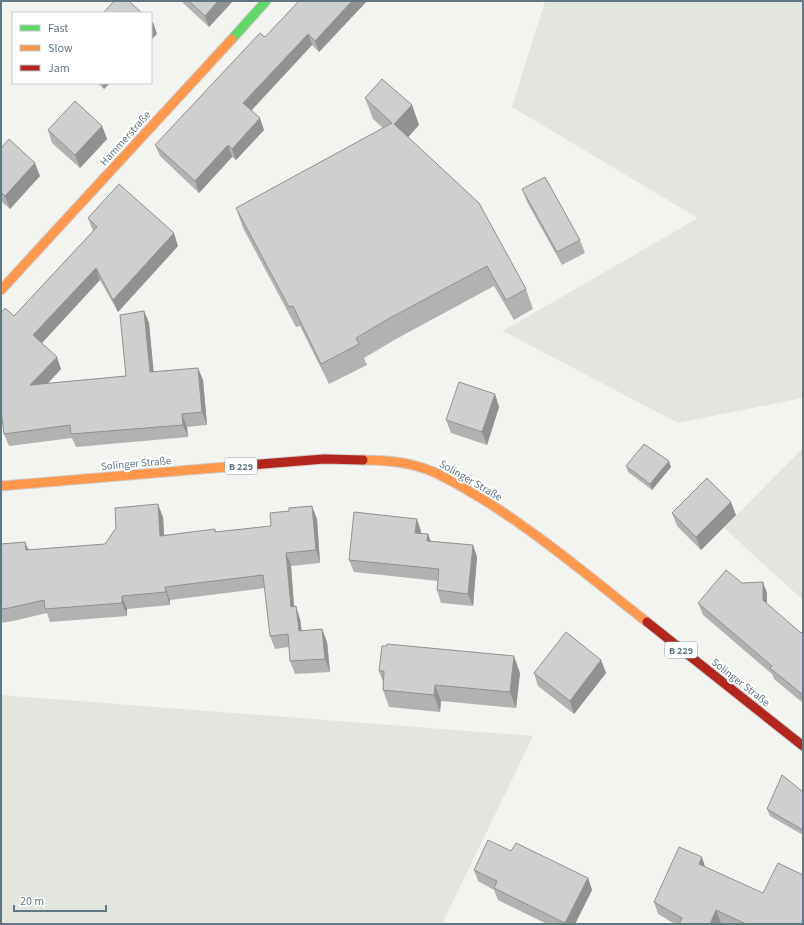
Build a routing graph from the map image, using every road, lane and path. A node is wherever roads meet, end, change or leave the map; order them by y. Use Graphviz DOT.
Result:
graph roads {
  1 [pos="266,1"];
  2 [pos="1,290"];
  3 [pos="1,486"];
  4 [pos="803,746"];
  1 -- 2 [label="main road, Hammerstraße"];
  3 -- 4 [label="main road, Solinger Straße / B 229"];
}
